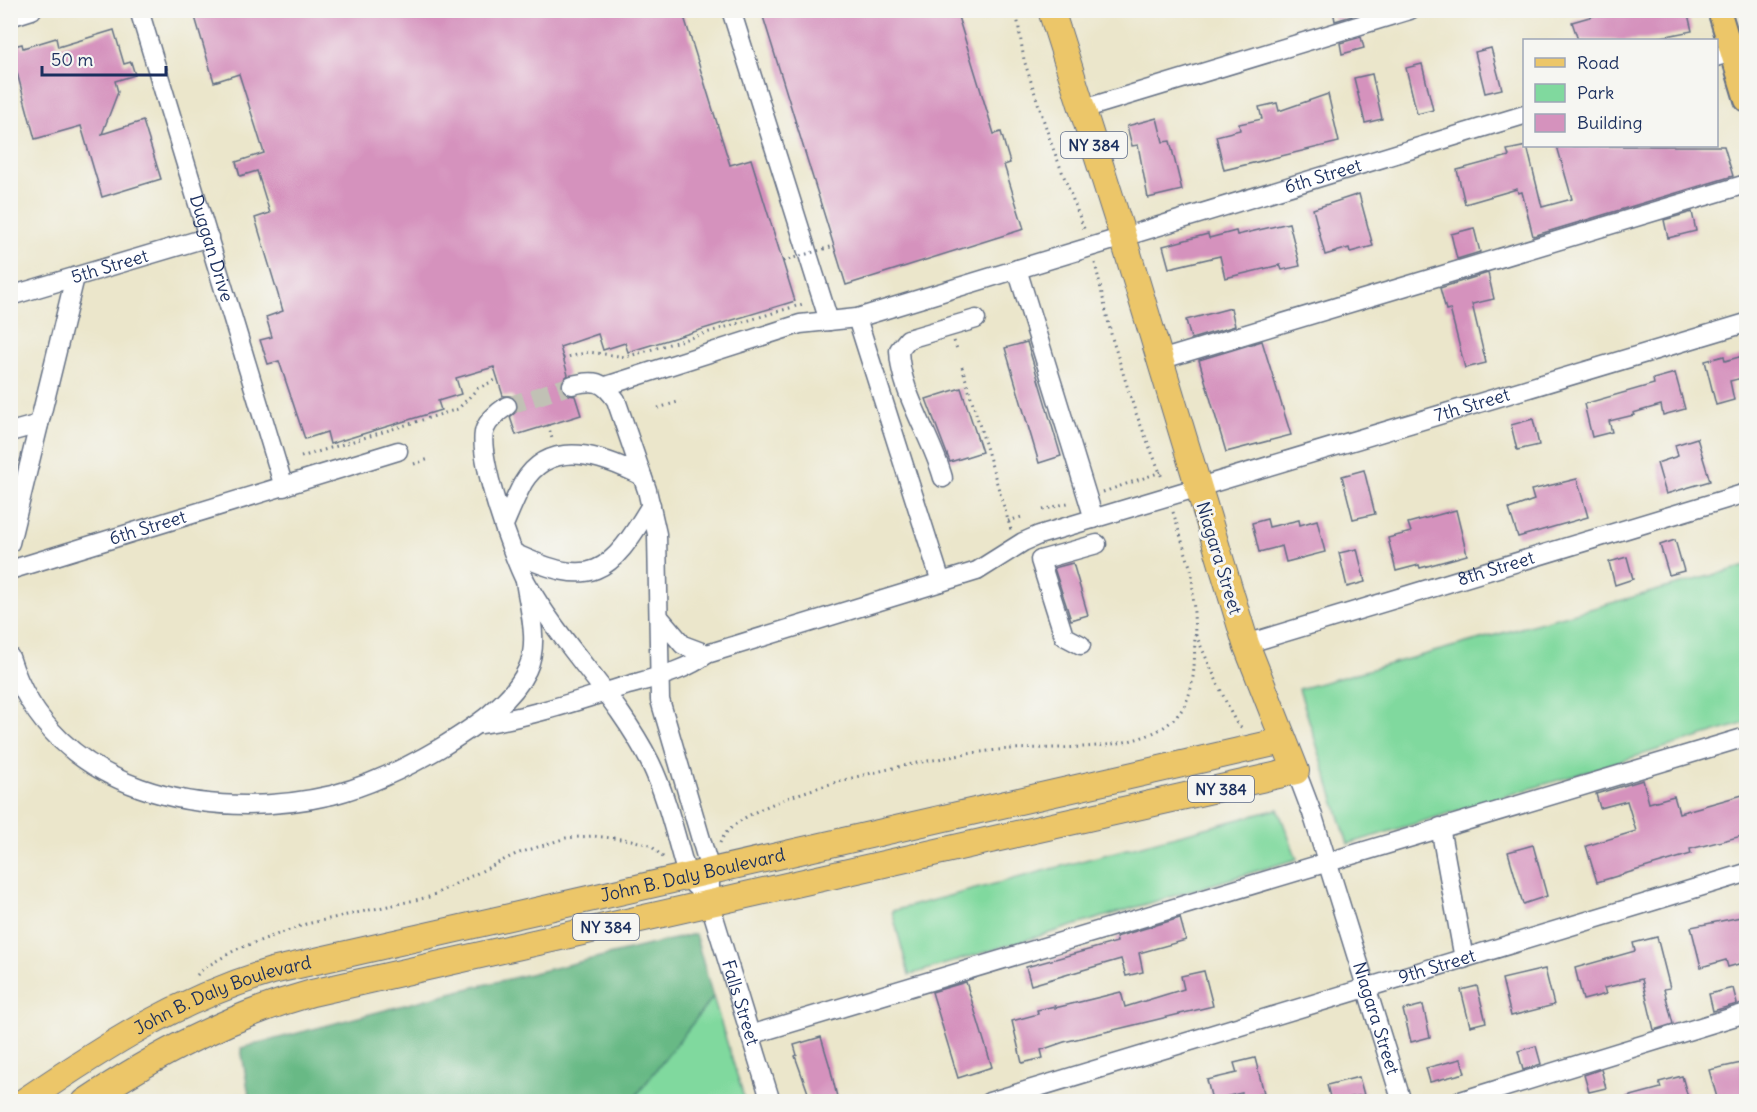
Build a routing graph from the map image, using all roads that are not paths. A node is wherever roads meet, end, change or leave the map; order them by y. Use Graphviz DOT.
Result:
graph roads {
  1 [pos="32,10"];
  2 [pos="140,10"];
  3 [pos="731,10"];
  4 [pos="1051,10"];
  5 [pos="1410,10"];
  6 [pos="1719,10"];
  7 [pos="10,17"];
  8 [pos="1732,52"];
  9 [pos="1746,100"];
  10 [pos="1083,109"];
  11 [pos="1523,115"];
  12 [pos="1746,184"];
  13 [pos="209,237"];
  14 [pos="1123,237"];
  15 [pos="1017,269"];
  16 [pos="75,277"];
  17 [pos="10,296"];
  18 [pos="857,318"];
  19 [pos="976,319"];
  20 [pos="829,321"];
  21 [pos="1746,323"];
  22 [pos="1160,360"];
  23 [pos="572,385"];
  24 [pos="606,386"];
  25 [pos="507,406"];
  26 [pos="39,424"];
  27 [pos="10,432"];
  28 [pos="398,451"];
  29 [pos="642,476"];
  30 [pos="943,477"];
  31 [pos="284,487"];
  32 [pos="1197,487"];
  33 [pos="1746,493"];
  34 [pos="651,505"];
  35 [pos="1094,519"];
  36 [pos="504,525"];
  37 [pos="10,543"];
  38 [pos="1097,543"];
  39 [pos="514,553"];
  40 [pos="10,570"];
  41 [pos="525,581"];
  42 [pos="940,582"];
  43 [pos="660,618"];
  44 [pos="1246,644"];
  45 [pos="1081,645"];
  46 [pos="707,654"];
  47 [pos="10,657"];
  48 [pos="658,676"];
  49 [pos="605,692"];
  50 [pos="481,723"];
  51 [pos="1746,737"];
  52 [pos="1283,741"];
  53 [pos="1296,771"];
  54 [pos="1440,827"];
  55 [pos="1328,861"];
  56 [pos="698,873"];
  57 [pos="1746,873"];
  58 [pos="710,904"];
  59 [pos="1464,958"];
  60 [pos="1367,988"];
  61 [pos="1746,1013"];
  62 [pos="750,1035"];
  63 [pos="23,1101"];
  64 [pos="85,1101"];
  65 [pos="771,1101"];
  66 [pos="988,1101"];
  67 [pos="1402,1101"];
  68 [pos="1456,1101"];
  1 -- 7 [label="street"];
  2 -- 13 [label="street, Duggan Drive"];
  3 -- 20 [label="street"];
  4 -- 10 [label="highway, Niagara Street / NY 384"];
  5 -- 10 [label="street"];
  6 -- 8 [label="main road"];
  8 -- 9 [label="main road"];
  10 -- 14 [label="highway, Niagara Street / NY 384"];
  11 -- 14 [label="street, 6th Street"];
  12 -- 22 [label="street"];
  13 -- 16 [label="street, 5th Street"];
  13 -- 31 [label="street, Duggan Drive"];
  14 -- 15 [label="street, 6th Street"];
  14 -- 22 [label="highway, Niagara Street / NY 384"];
  15 -- 18 [label="street, 6th Street"];
  15 -- 35 [label="street"];
  16 -- 17 [label="street, 5th Street"];
  16 -- 26 [label="street"];
  18 -- 20 [label="street, 6th Street"];
  18 -- 42 [label="street"];
  19 -- 30 [label="street"];
  20 -- 24 [label="street, 6th Street"];
  21 -- 32 [label="street, 7th Street"];
  22 -- 32 [label="highway, Niagara Street / NY 384"];
  23 -- 24 [label="street"];
  24 -- 29 [label="street"];
  25 -- 36 [label="street"];
  26 -- 27 [label="street"];
  26 -- 37 [label="street"];
  28 -- 31 [label="street, 6th Street"];
  29 -- 34 [label="street"];
  29 -- 36 [label="street"];
  31 -- 40 [label="street, 6th Street"];
  32 -- 35 [label="street, 7th Street"];
  32 -- 44 [label="highway, Niagara Street / NY 384"];
  33 -- 44 [label="street, 8th Street"];
  34 -- 39 [label="street"];
  34 -- 43 [label="street"];
  35 -- 42 [label="street, 7th Street"];
  36 -- 39 [label="street"];
  38 -- 45 [label="street"];
  39 -- 41 [label="street"];
  41 -- 49 [label="street"];
  41 -- 50 [label="street"];
  42 -- 46 [label="street, 7th Street"];
  43 -- 46 [label="street"];
  43 -- 48 [label="street"];
  44 -- 52 [label="highway, Niagara Street / NY 384"];
  46 -- 48 [label="street, 7th Street"];
  47 -- 50 [label="street"];
  48 -- 49 [label="street, 7th Street"];
  48 -- 56 [label="street"];
  49 -- 50 [label="street, 7th Street"];
  49 -- 56 [label="street"];
  51 -- 54 [label="street"];
  52 -- 53 [label="highway, Niagara Street / NY 384"];
  52 -- 56 [label="highway, John B. Daly Boulevard / NY 384"];
  53 -- 55 [label="street, Niagara Street"];
  53 -- 58 [label="highway, John B. Daly Boulevard / NY 384"];
  54 -- 55 [label="street"];
  54 -- 59 [label="street"];
  55 -- 60 [label="street, Niagara Street"];
  55 -- 62 [label="street"];
  56 -- 58 [label="street, Falls Street"];
  56 -- 63 [label="highway, John B. Daly Boulevard / NY 384"];
  57 -- 59 [label="street, 9th Street"];
  58 -- 62 [label="street, Falls Street"];
  58 -- 64 [label="highway, John B. Daly Boulevard / NY 384"];
  59 -- 60 [label="street, 9th Street"];
  60 -- 66 [label="street, 9th Street"];
  60 -- 67 [label="street, Niagara Street"];
  61 -- 68 [label="street"];
  62 -- 65 [label="street, Falls Street"];
}
